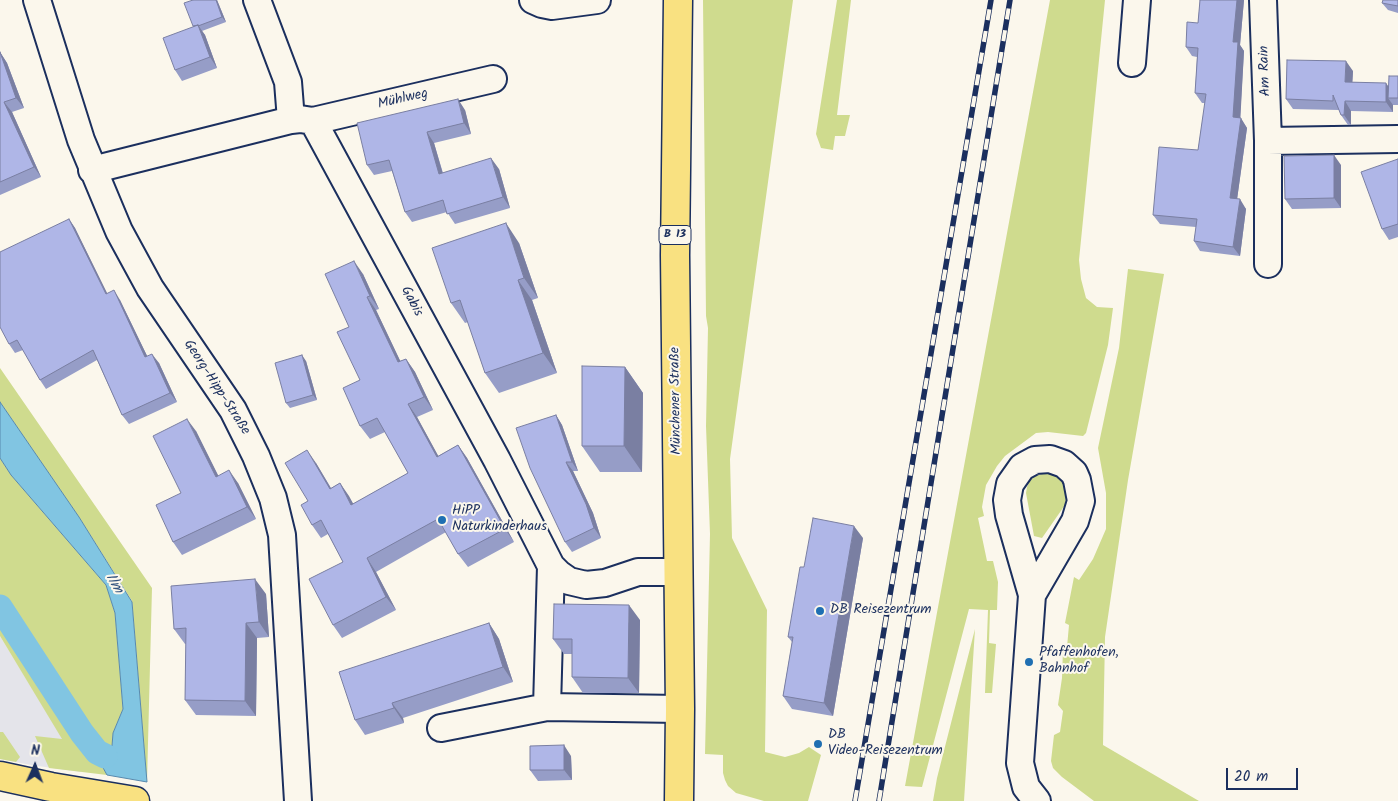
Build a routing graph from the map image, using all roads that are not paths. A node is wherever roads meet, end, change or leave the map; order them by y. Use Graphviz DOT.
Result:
graph roads {
  1 [pos="37,0"];
  2 [pos="258,0"];
  3 [pos="533,0"];
  4 [pos="597,0"];
  5 [pos="678,0"];
  6 [pos="1137,0"];
  7 [pos="1263,0"];
  8 [pos="1132,63"];
  9 [pos="493,79"];
  10 [pos="302,120"];
  11 [pos="1398,139"];
  12 [pos="1268,141"];
  13 [pos="92,170"];
  14 [pos="1268,264"];
  15 [pos="551,566"];
  16 [pos="678,572"];
  17 [pos="1032,595"];
  18 [pos="547,707"];
  19 [pos="680,709"];
  20 [pos="441,728"];
  21 [pos="0,776"];
  22 [pos="49,794"];
  23 [pos="135,801"];
  24 [pos="298,801"];
  25 [pos="679,801"];
  26 [pos="1037,801"];
  1 -- 13 [label="street, Georg-Hipp-Straße"];
  2 -- 10 [label="street"];
  3 -- 4 [label="street"];
  5 -- 16 [label="main road, Münchener Straße / B 13"];
  6 -- 8 [label="street"];
  7 -- 12 [label="street, Am Rain"];
  9 -- 10 [label="street, Mühlweg"];
  10 -- 13 [label="street"];
  10 -- 15 [label="street, Gabis"];
  11 -- 12 [label="street"];
  12 -- 14 [label="street, Am Rain"];
  13 -- 24 [label="street, Georg-Hipp-Straße"];
  15 -- 16 [label="street, Gabis"];
  15 -- 18 [label="street"];
  16 -- 19 [label="main road, Münchener Straße / B 13"];
  17 -- 26 [label="street"];
  18 -- 19 [label="street"];
  18 -- 20 [label="street"];
  19 -- 25 [label="main road, Münchener Straße / B 13"];
  21 -- 22 [label="main road"];
  22 -- 23 [label="main road"];
}
